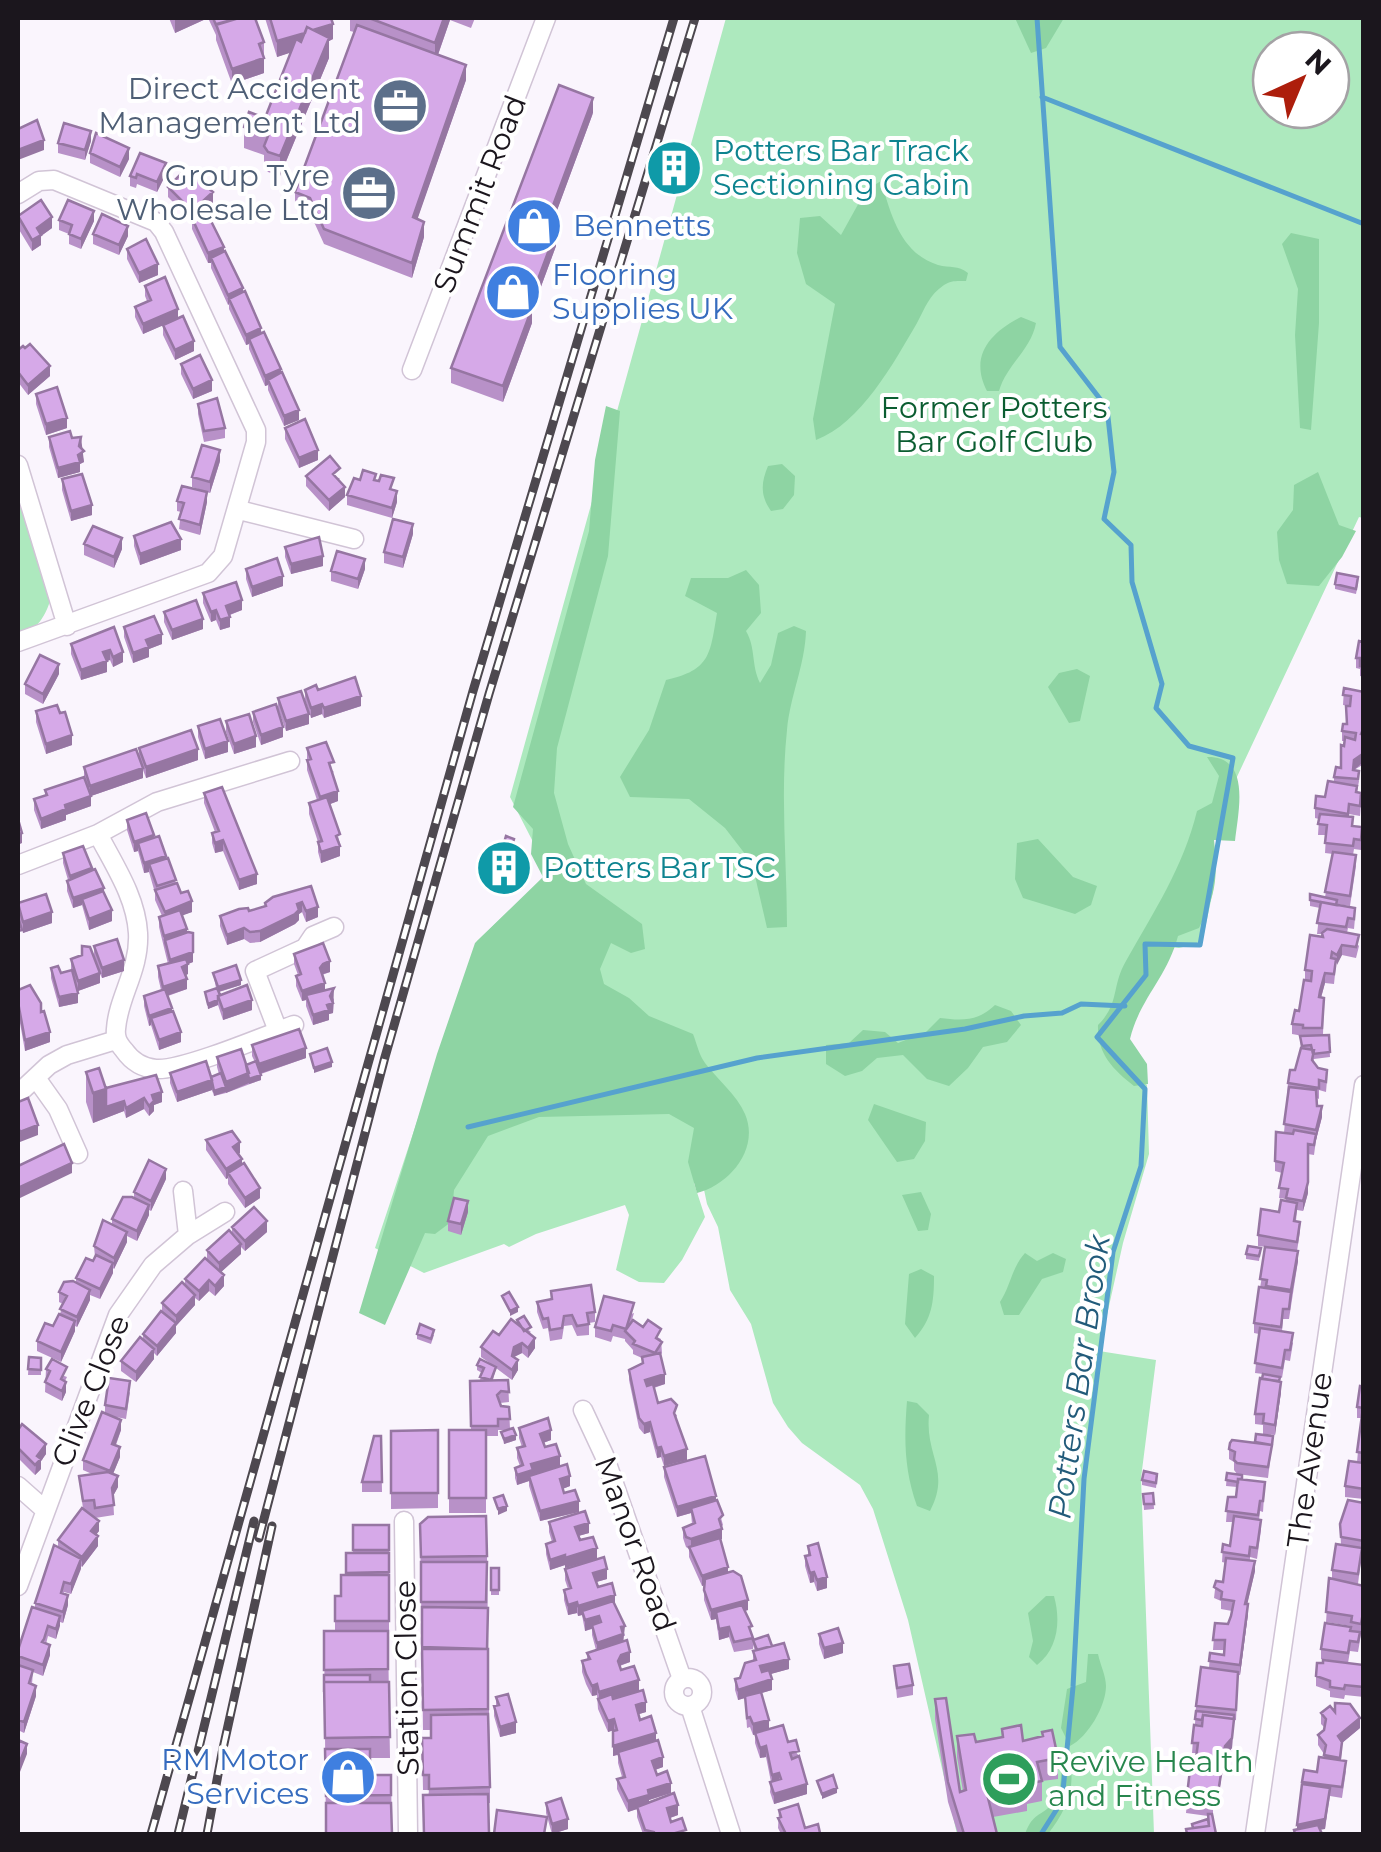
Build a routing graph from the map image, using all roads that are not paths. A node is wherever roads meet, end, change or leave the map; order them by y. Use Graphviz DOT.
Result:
graph roads {
  1 [pos="546,18"];
  2 [pos="18,194"];
  3 [pos="412,370"];
  4 [pos="18,465"];
  5 [pos="239,510"];
  6 [pos="354,539"];
  7 [pos="66,626"];
  8 [pos="18,642"];
  9 [pos="290,761"];
  10 [pos="98,834"];
  11 [pos="18,865"];
  12 [pos="334,928"];
  13 [pos="116,1040"];
  14 [pos="36,1078"];
  15 [pos="1364,1085"];
  16 [pos="18,1094"];
  17 [pos="78,1154"];
  18 [pos="183,1191"];
  19 [pos="225,1212"];
  20 [pos="188,1235"];
  21 [pos="584,1410"];
  22 [pos="18,1486"];
  23 [pos="44,1509"];
  24 [pos="404,1521"];
  25 [pos="18,1586"];
  26 [pos="408,1834"];
  27 [pos="731,1834"];
  28 [pos="1256,1834"];
  1 -- 3 [label="street, Summit Road"];
  2 -- 5 [label="street"];
  4 -- 7 [label="street"];
  5 -- 6 [label="street"];
  5 -- 7 [label="street"];
  7 -- 8 [label="street"];
  9 -- 10 [label="street"];
  10 -- 11 [label="street"];
  10 -- 13 [label="street"];
  12 -- 13 [label="street"];
  13 -- 14 [label="street"];
  14 -- 16 [label="street"];
  14 -- 17 [label="street"];
  15 -- 28 [label="street, The Avenue"];
  18 -- 20 [label="street"];
  19 -- 20 [label="street, Clive Close"];
  20 -- 23 [label="street, Clive Close"];
  21 -- 27 [label="street, Manor Road"];
  22 -- 23 [label="street, Clive Close"];
  23 -- 25 [label="street, Clive Close"];
  24 -- 26 [label="street, Station Close"];
}
